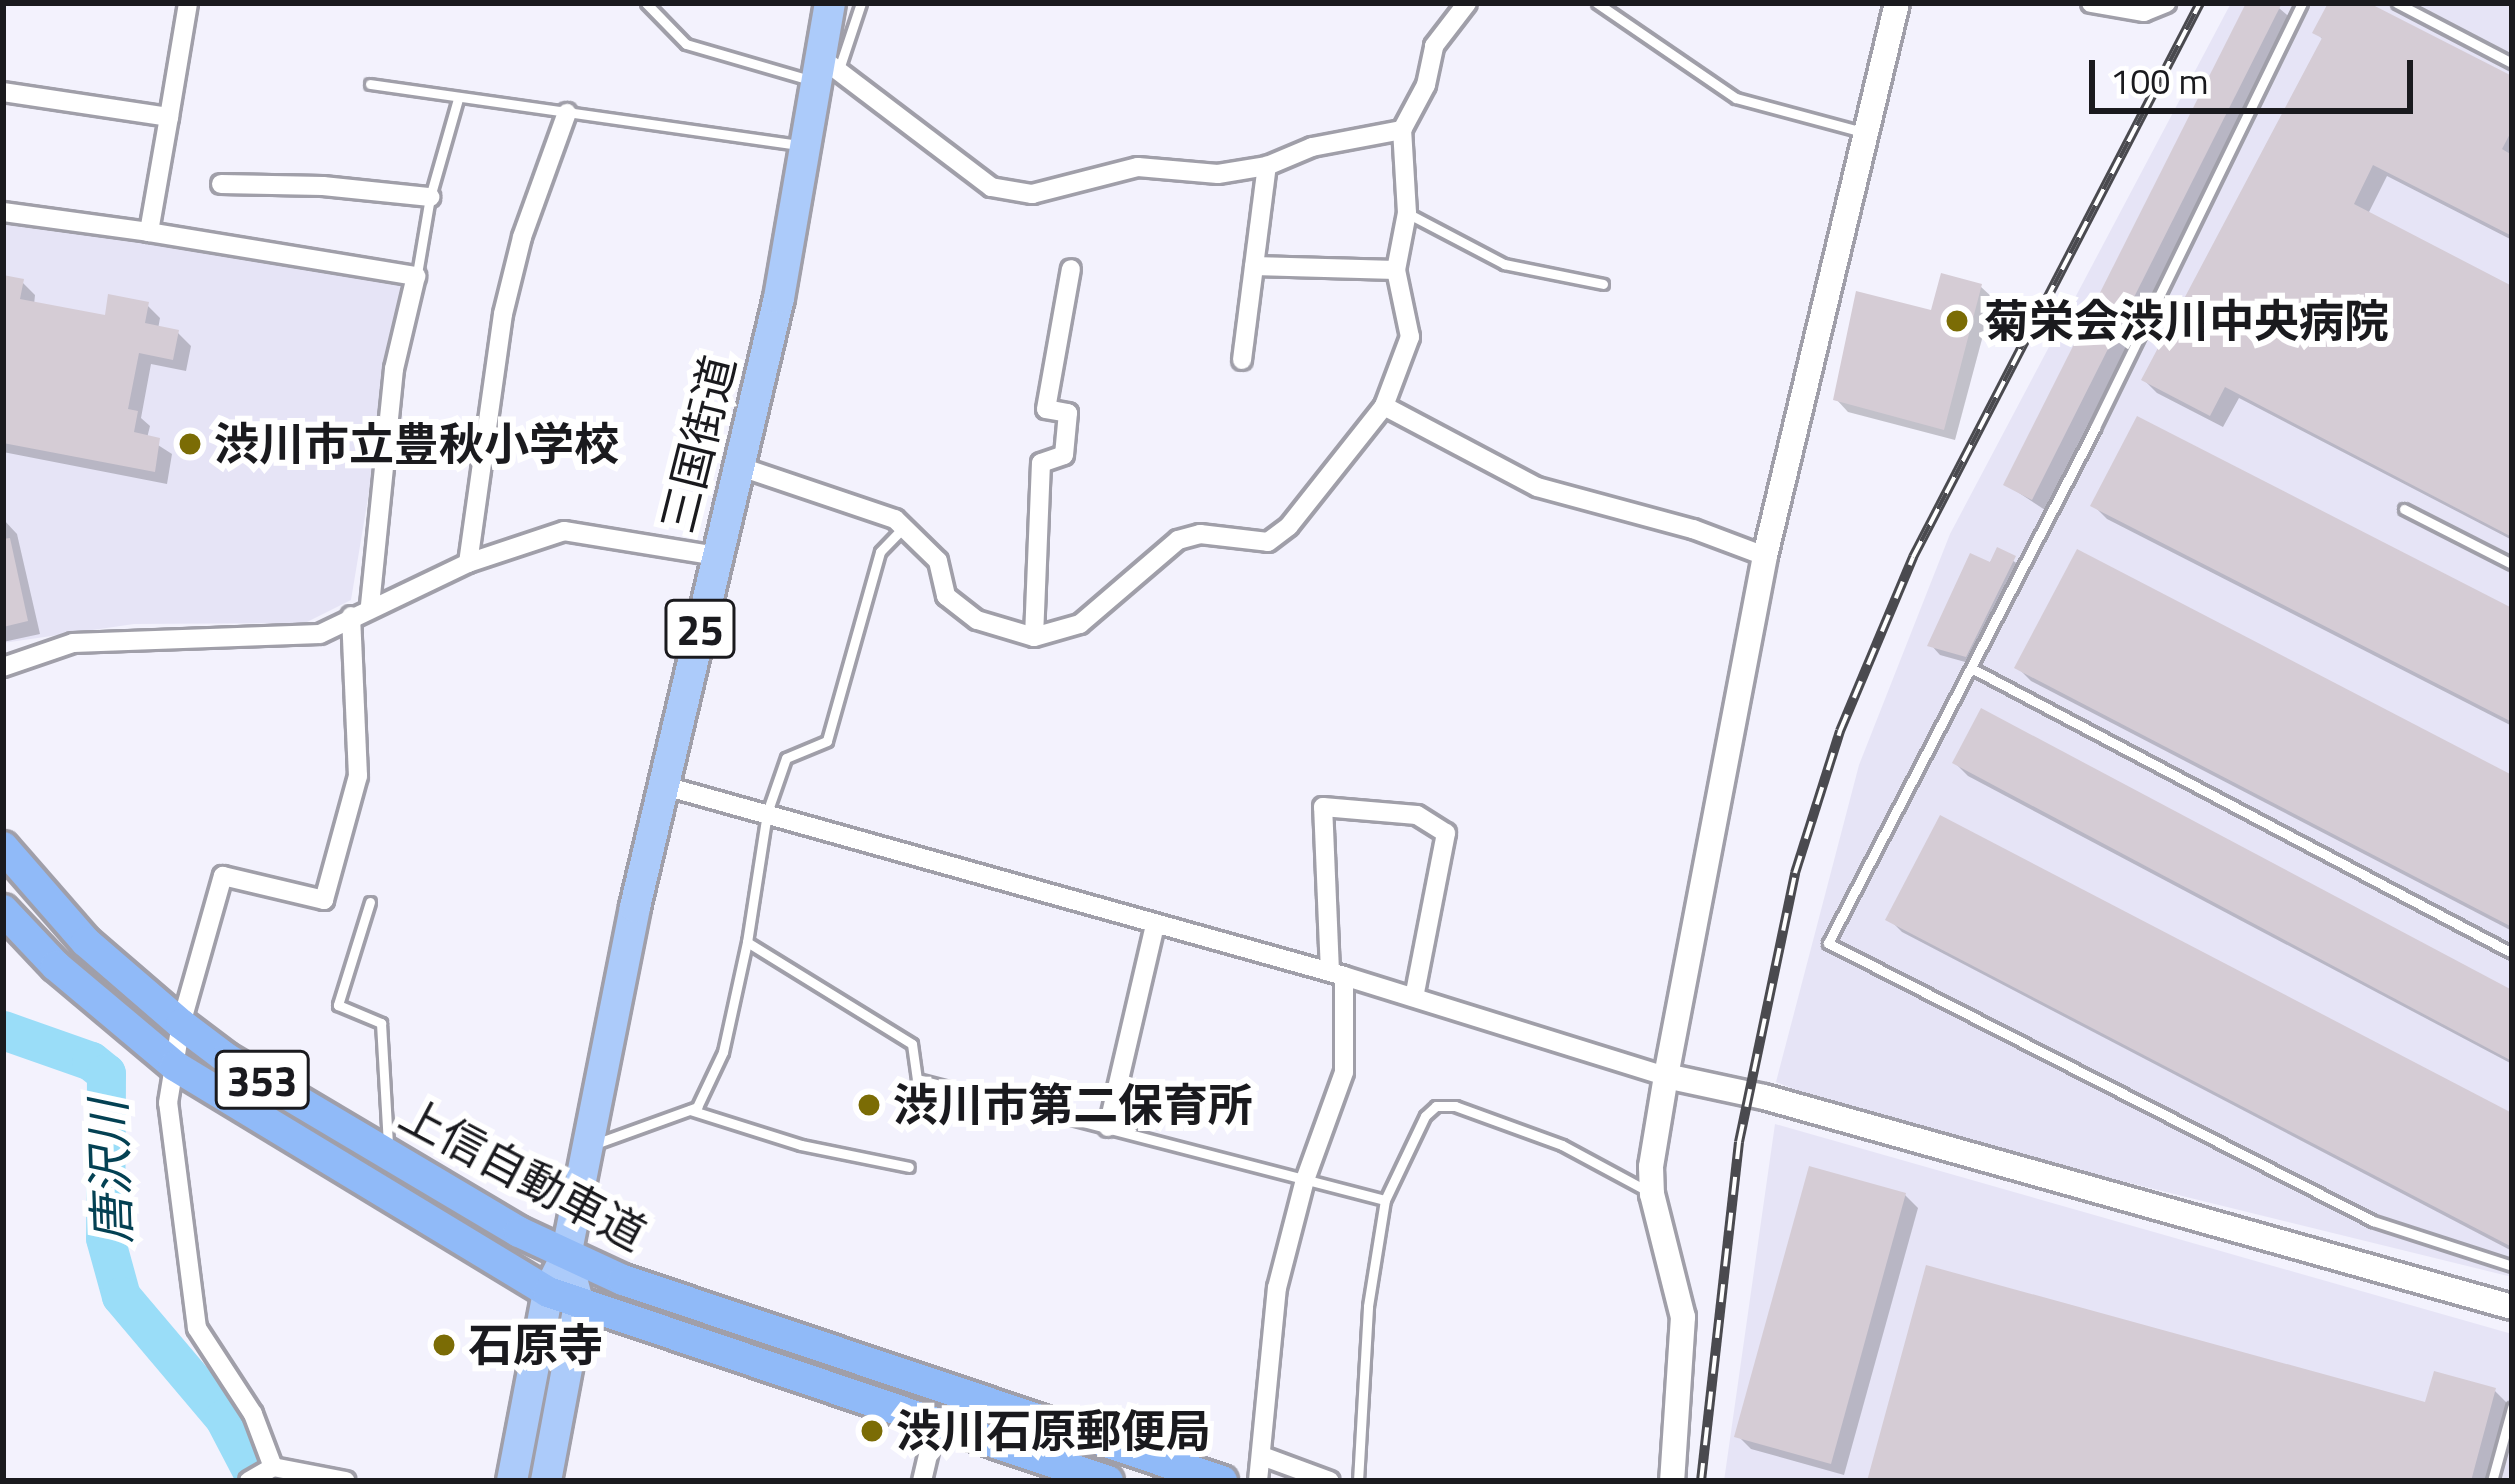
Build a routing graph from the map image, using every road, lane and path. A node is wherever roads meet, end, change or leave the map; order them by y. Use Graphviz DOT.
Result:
graph roads {
  1 [pos="188,3"];
  2 [pos="646,3"];
  3 [pos="830,3"];
  4 [pos="861,3"];
  5 [pos="1467,3"];
  6 [pos="1597,3"];
  7 [pos="1897,3"];
  8 [pos="2091,3"];
  9 [pos="2165,3"];
  10 [pos="2302,3"];
  11 [pos="2397,3"];
  12 [pos="2512,63"];
  13 [pos="825,69"];
  14 [pos="370,84"];
  15 [pos="3,92"];
  16 [pos="458,99"];
  17 [pos="567,113"];
  18 [pos="169,117"];
  19 [pos="1402,130"];
  20 [pos="1866,133"];
  21 [pos="805,146"];
  22 [pos="1267,166"];
  23 [pos="221,184"];
  24 [pos="430,197"];
  25 [pos="3,212"];
  26 [pos="1407,213"];
  27 [pos="149,232"];
  28 [pos="1254,266"];
  29 [pos="1071,269"];
  30 [pos="1396,270"];
  31 [pos="416,276"];
  32 [pos="1603,284"];
  33 [pos="1242,360"];
  34 [pos="1384,406"];
  35 [pos="741,467"];
  36 [pos="2404,509"];
  37 [pos="904,528"];
  38 [pos="716,556"];
  39 [pos="1765,556"];
  40 [pos="469,563"];
  41 [pos="2512,564"];
  42 [pos="370,606"];
  43 [pos="351,616"];
  44 [pos="1034,638"];
  45 [pos="3,667"];
  46 [pos="1972,669"];
  47 [pos="665,786"];
  48 [pos="767,813"];
  49 [pos="3,847"];
  50 [pos="370,902"];
  51 [pos="3,910"];
  52 [pos="1155,925"];
  53 [pos="747,942"];
  54 [pos="2512,953"];
  55 [pos="1337,974"];
  56 [pos="1414,997"];
  57 [pos="181,1024"];
  58 [pos="176,1066"];
  59 [pos="1666,1076"];
  60 [pos="690,1110"];
  61 [pos="1108,1127"];
  62 [pos="587,1147"];
  63 [pos="387,1155"];
  64 [pos="909,1167"];
  65 [pos="1305,1180"];
  66 [pos="1652,1194"];
  67 [pos="1385,1200"];
  68 [pos="566,1256"];
  69 [pos="2512,1266"];
  70 [pos="548,1292"];
  71 [pos="579,1305"];
  72 [pos="2512,1307"];
  73 [pos="2512,1408"];
  74 [pos="935,1424"];
  75 [pos="1262,1456"];
  76 [pos="273,1467"];
  77 [pos="1092,1479"];
  78 [pos="249,1481"];
  79 [pos="346,1481"];
  80 [pos="512,1481"];
  81 [pos="545,1481"];
  82 [pos="922,1481"];
  83 [pos="1222,1481"];
  84 [pos="1258,1481"];
  85 [pos="1330,1481"];
  86 [pos="1358,1481"];
  87 [pos="1672,1481"];
  88 [pos="2492,1481"];
  1 -- 18 [label="street"];
  2 -- 13 [label="lane"];
  3 -- 13 [label="main road, 三国街道 / 25"];
  4 -- 13 [label="lane"];
  5 -- 19 [label="street"];
  6 -- 20 [label="lane"];
  7 -- 20 [label="street"];
  8 -- 9 [label="street"];
  10 -- 46 [label="lane"];
  11 -- 12 [label="lane"];
  13 -- 21 [label="main road, 三国街道 / 25"];
  13 -- 22 [label="street"];
  14 -- 16 [label="lane"];
  15 -- 18 [label="street"];
  16 -- 17 [label="lane"];
  16 -- 24 [label="lane"];
  17 -- 21 [label="lane"];
  17 -- 40 [label="street"];
  18 -- 27 [label="street"];
  19 -- 22 [label="street"];
  19 -- 26 [label="street"];
  20 -- 39 [label="street"];
  21 -- 35 [label="main road, 三国街道 / 25"];
  22 -- 28 [label="street"];
  23 -- 24 [label="street"];
  24 -- 31 [label="lane"];
  25 -- 27 [label="street"];
  26 -- 30 [label="street"];
  26 -- 32 [label="lane"];
  27 -- 31 [label="street"];
  28 -- 30 [label="street"];
  28 -- 33 [label="street"];
  29 -- 44 [label="street"];
  30 -- 34 [label="street"];
  31 -- 42 [label="street"];
  34 -- 39 [label="street"];
  34 -- 44 [label="street"];
  35 -- 37 [label="street"];
  35 -- 38 [label="main road, 三国街道 / 25"];
  36 -- 41 [label="lane"];
  37 -- 44 [label="street"];
  37 -- 48 [label="lane"];
  38 -- 40 [label="street"];
  38 -- 47 [label="main road, 三国街道 / 25"];
  39 -- 59 [label="street"];
  40 -- 42 [label="street"];
  42 -- 43 [label="street"];
  43 -- 45 [label="street"];
  43 -- 57 [label="street"];
  46 -- 54 [label="lane"];
  46 -- 69 [label="lane"];
  47 -- 48 [label="street"];
  47 -- 62 [label="main road, 三国街道 / 25"];
  48 -- 52 [label="street"];
  48 -- 53 [label="lane"];
  49 -- 57 [label="highway, 上信自動車道 / 353"];
  50 -- 63 [label="lane"];
  51 -- 58 [label="highway, 上信自動車道 / 353"];
  52 -- 55 [label="street"];
  52 -- 61 [label="street"];
  53 -- 60 [label="lane"];
  53 -- 61 [label="lane"];
  55 -- 56 [label="street"];
  55 -- 56 [label="street"];
  55 -- 65 [label="street"];
  56 -- 59 [label="street"];
  57 -- 58 [label="street"];
  57 -- 63 [label="highway, 上信自動車道 / 353"];
  58 -- 70 [label="highway, 上信自動車道 / 353"];
  58 -- 76 [label="street"];
  59 -- 66 [label="street"];
  59 -- 72 [label="street"];
  60 -- 62 [label="lane"];
  60 -- 64 [label="lane"];
  61 -- 65 [label="lane"];
  62 -- 68 [label="main road, 三国街道 / 25"];
  63 -- 68 [label="highway, 上信自動車道 / 353"];
  65 -- 67 [label="lane"];
  65 -- 75 [label="street"];
  66 -- 67 [label="lane"];
  66 -- 87 [label="street"];
  67 -- 86 [label="lane"];
  68 -- 70 [label="main road, 25"];
  68 -- 71 [label="main road, 25"];
  68 -- 83 [label="highway, 上信自動車道"];
  70 -- 71 [label="highway, 上信自動車道 / 353"];
  70 -- 80 [label="main road, 25"];
  71 -- 74 [label="highway, 上信自動車道"];
  71 -- 81 [label="main road, 25"];
  73 -- 88 [label="lane"];
  74 -- 77 [label="highway, 上信自動車道"];
  74 -- 82 [label="street"];
  75 -- 84 [label="street"];
  75 -- 85 [label="street"];
  76 -- 78 [label="street"];
  76 -- 79 [label="street"];
}
